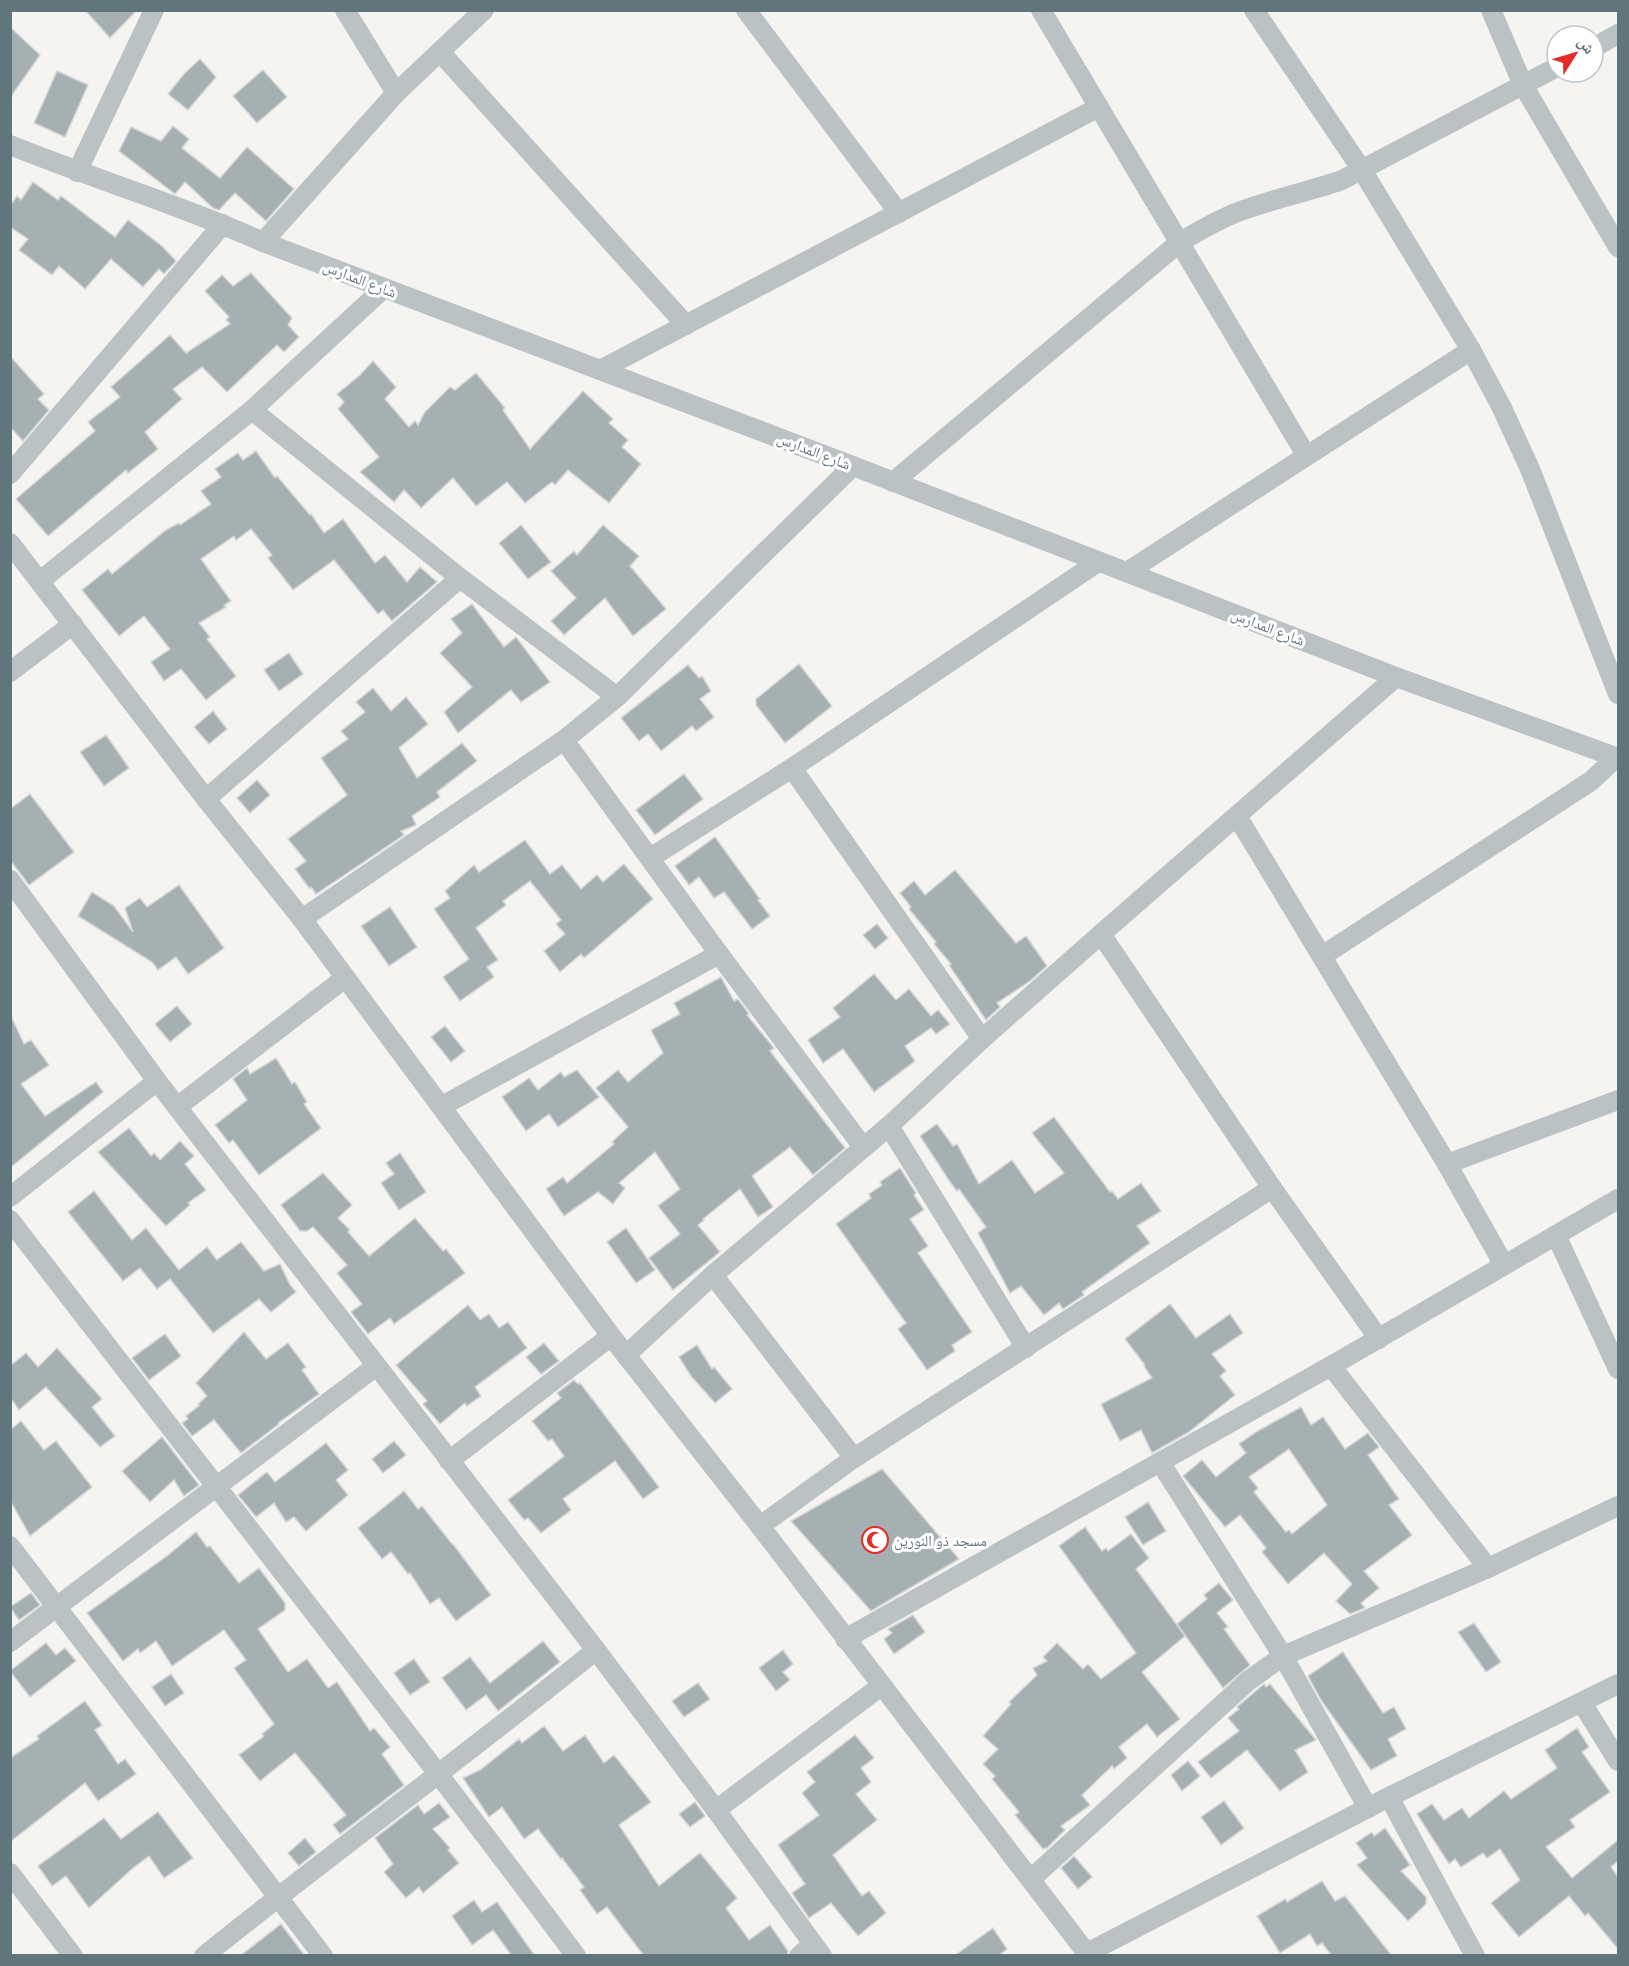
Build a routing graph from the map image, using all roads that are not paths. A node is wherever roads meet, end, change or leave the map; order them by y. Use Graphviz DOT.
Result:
graph roads {
  1 [pos="154,10"];
  2 [pos="345,10"];
  3 [pos="484,10"];
  4 [pos="746,10"];
  5 [pos="1041,10"];
  6 [pos="1254,10"];
  7 [pos="1491,10"];
  8 [pos="441,53"];
  9 [pos="1545,73"];
  10 [pos="1523,85"];
  11 [pos="396,93"];
  12 [pos="1100,108"];
  13 [pos="10,145"];
  14 [pos="1362,170"];
  15 [pos="77,172"];
  16 [pos="899,213"];
  17 [pos="224,224"];
  18 [pos="263,242"];
  19 [pos="1180,242"];
  20 [pos="1618,248"];
  21 [pos="384,288"];
  22 [pos="686,325"];
  23 [pos="1471,350"];
  24 [pos="600,370"];
  25 [pos="252,410"];
  26 [pos="1306,455"];
  27 [pos="853,466"];
  28 [pos="10,474"];
  29 [pos="893,482"];
  30 [pos="10,543"];
  31 [pos="1098,562"];
  32 [pos="1127,573"];
  33 [pos="460,578"];
  34 [pos="40,581"];
  35 [pos="73,624"];
  36 [pos="10,672"];
  37 [pos="1396,677"];
  38 [pos="1618,694"];
  39 [pos="617,697"];
  40 [pos="564,740"];
  41 [pos="1618,758"];
  42 [pos="792,768"];
  43 [pos="207,800"];
  44 [pos="1237,816"];
  45 [pos="650,858"];
  46 [pos="10,880"];
  47 [pos="302,919"];
  48 [pos="1101,934"];
  49 [pos="719,954"];
  50 [pos="1322,956"];
  51 [pos="345,978"];
  52 [pos="982,1039"];
  53 [pos="157,1081"];
  54 [pos="1618,1100"];
  55 [pos="442,1106"];
  56 [pos="177,1107"];
  57 [pos="889,1126"];
  58 [pos="863,1148"];
  59 [pos="1447,1164"];
  60 [pos="1272,1188"];
  61 [pos="10,1197"];
  62 [pos="1618,1199"];
  63 [pos="10,1220"];
  64 [pos="1556,1234"];
  65 [pos="1504,1265"];
  66 [pos="713,1275"];
  67 [pos="611,1336"];
  68 [pos="1379,1339"];
  69 [pos="1026,1348"];
  70 [pos="626,1355"];
  71 [pos="375,1366"];
  72 [pos="1331,1366"];
  73 [pos="1618,1369"];
  74 [pos="854,1458"];
  75 [pos="448,1461"];
  76 [pos="1160,1462"];
  77 [pos="216,1488"];
  78 [pos="1618,1506"];
  79 [pos="760,1526"];
  80 [pos="10,1546"];
  81 [pos="1488,1568"];
  82 [pos="58,1605"];
  83 [pos="845,1639"];
  84 [pos="10,1642"];
  85 [pos="596,1650"];
  86 [pos="1283,1656"];
  87 [pos="1618,1684"];
  88 [pos="881,1686"];
  89 [pos="1582,1703"];
  90 [pos="1618,1761"];
  91 [pos="439,1772"];
  92 [pos="1389,1797"];
  93 [pos="1368,1808"];
  94 [pos="716,1810"];
  95 [pos="10,1873"];
  96 [pos="1031,1879"];
  97 [pos="279,1896"];
  98 [pos="811,1952"];
  99 [pos="1467,1952"];
  100 [pos="1088,1954"];
  101 [pos="73,1956"];
  102 [pos="204,1956"];
  103 [pos="323,1956"];
  104 [pos="576,1956"];
  1 -- 15 [label="street"];
  2 -- 11 [label="street"];
  3 -- 8 [label="street"];
  4 -- 16 [label="street"];
  5 -- 12 [label="street"];
  6 -- 14 [label="street"];
  7 -- 10 [label="street"];
  8 -- 11 [label="street"];
  8 -- 22 [label="street"];
  9 -- 10 [label="street"];
  10 -- 14 [label="street"];
  10 -- 20 [label="street"];
  11 -- 18 [label="street"];
  12 -- 16 [label="street"];
  12 -- 19 [label="street"];
  13 -- 15 [label="street, شارع المدارس"];
  14 -- 19 [label="street"];
  14 -- 23 [label="street"];
  15 -- 17 [label="street, شارع المدارس"];
  16 -- 22 [label="street"];
  17 -- 18 [label="street, شارع المدارس"];
  17 -- 28 [label="street"];
  18 -- 21 [label="street, شارع المدارس"];
  19 -- 26 [label="street"];
  19 -- 29 [label="street"];
  21 -- 24 [label="street, شارع المدارس"];
  21 -- 25 [label="street"];
  22 -- 24 [label="street"];
  23 -- 26 [label="street"];
  23 -- 38 [label="street"];
  24 -- 27 [label="street, شارع المدارس"];
  25 -- 33 [label="street"];
  25 -- 34 [label="street"];
  26 -- 32 [label="street"];
  27 -- 29 [label="street, شارع المدارس"];
  27 -- 39 [label="street"];
  29 -- 31 [label="street, شارع المدارس"];
  30 -- 34 [label="street"];
  31 -- 32 [label="street, شارع المدارس"];
  31 -- 42 [label="street"];
  32 -- 37 [label="street, شارع المدارس"];
  33 -- 39 [label="street"];
  33 -- 43 [label="street"];
  34 -- 35 [label="street"];
  35 -- 36 [label="street"];
  35 -- 43 [label="street"];
  37 -- 41 [label="street, شارع المدارس"];
  37 -- 44 [label="street"];
  39 -- 40 [label="street"];
  40 -- 45 [label="street"];
  40 -- 47 [label="street"];
  41 -- 50 [label="street"];
  42 -- 45 [label="street"];
  42 -- 52 [label="street"];
  43 -- 47 [label="street"];
  44 -- 48 [label="street"];
  44 -- 50 [label="street"];
  45 -- 49 [label="street"];
  46 -- 53 [label="street"];
  47 -- 51 [label="street"];
  48 -- 52 [label="street"];
  48 -- 60 [label="street"];
  49 -- 55 [label="street"];
  49 -- 58 [label="street"];
  50 -- 59 [label="street"];
  51 -- 55 [label="street"];
  51 -- 56 [label="street"];
  52 -- 57 [label="street"];
  53 -- 56 [label="street"];
  53 -- 61 [label="street"];
  54 -- 59 [label="street"];
  55 -- 67 [label="street"];
  56 -- 71 [label="street"];
  57 -- 58 [label="street"];
  57 -- 69 [label="street"];
  58 -- 66 [label="street"];
  59 -- 65 [label="street"];
  60 -- 68 [label="street"];
  60 -- 69 [label="street"];
  62 -- 64 [label="street"];
  63 -- 77 [label="street"];
  64 -- 65 [label="street"];
  64 -- 73 [label="street"];
  65 -- 68 [label="street"];
  66 -- 70 [label="street"];
  66 -- 74 [label="street"];
  67 -- 70 [label="street"];
  67 -- 75 [label="street"];
  68 -- 72 [label="street"];
  69 -- 74 [label="street"];
  70 -- 79 [label="street"];
  71 -- 75 [label="street"];
  71 -- 77 [label="street"];
  72 -- 76 [label="street"];
  72 -- 81 [label="street"];
  74 -- 79 [label="street"];
  75 -- 85 [label="street"];
  76 -- 83 [label="street"];
  76 -- 86 [label="street"];
  77 -- 82 [label="street"];
  77 -- 91 [label="street"];
  78 -- 81 [label="street"];
  79 -- 83 [label="street"];
  80 -- 82 [label="street"];
  81 -- 86 [label="street"];
  82 -- 84 [label="street"];
  82 -- 97 [label="street"];
  83 -- 88 [label="street"];
  85 -- 91 [label="street"];
  85 -- 94 [label="street"];
  86 -- 93 [label="street"];
  86 -- 96 [label="street"];
  87 -- 89 [label="street"];
  88 -- 94 [label="street"];
  88 -- 96 [label="street"];
  89 -- 90 [label="street"];
  89 -- 92 [label="street"];
  91 -- 97 [label="street"];
  91 -- 104 [label="street"];
  92 -- 93 [label="street"];
  92 -- 99 [label="street"];
  93 -- 100 [label="street"];
  94 -- 98 [label="street"];
  95 -- 101 [label="street"];
  96 -- 100 [label="street"];
  97 -- 102 [label="street"];
  97 -- 103 [label="street"];
}
